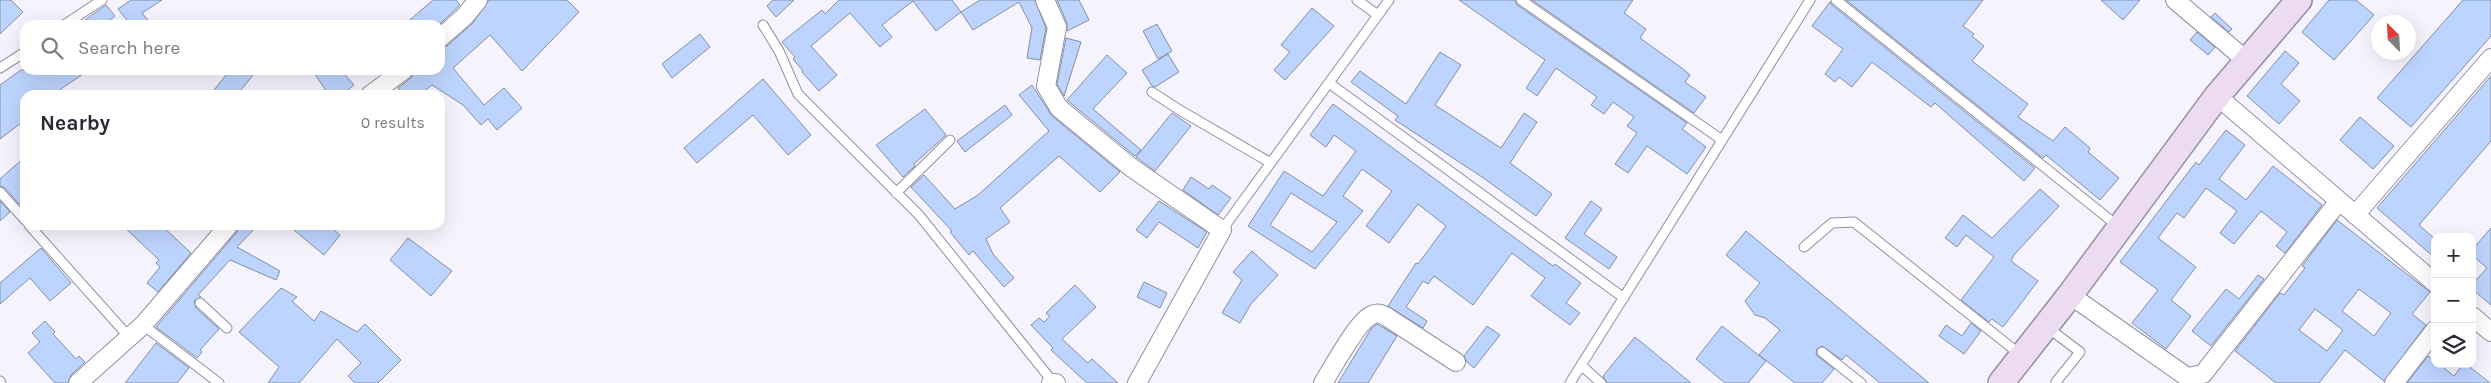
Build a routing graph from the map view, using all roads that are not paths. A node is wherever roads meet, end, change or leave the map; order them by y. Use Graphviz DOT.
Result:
graph roads {
  1 [pos="102,0"];
  2 [pos="478,0"];
  3 [pos="1045,0"];
  4 [pos="1357,0"];
  5 [pos="1389,0"];
  6 [pos="1521,0"];
  7 [pos="1810,0"];
  8 [pos="1836,0"];
  9 [pos="2175,0"];
  10 [pos="2299,0"];
  11 [pos="1378,15"];
  12 [pos="72,20"];
  13 [pos="763,25"];
  14 [pos="445,34"];
  15 [pos="20,55"];
  16 [pos="2491,58"];
  17 [pos="2247,61"];
  18 [pos="2,64"];
  19 [pos="397,75"];
  20 [pos="1329,83"];
  21 [pos="377,90"];
  22 [pos="1152,92"];
  23 [pos="2217,96"];
  24 [pos="950,140"];
  25 [pos="1722,140"];
  26 [pos="1271,163"];
  27 [pos="0,192"];
  28 [pos="896,193"];
  29 [pos="2339,201"];
  30 [pos="20,214"];
  31 [pos="2355,215"];
  32 [pos="2120,228"];
  33 [pos="34,230"];
  34 [pos="225,230"];
  35 [pos="1222,230"];
  36 [pos="1804,247"];
  37 [pos="2431,280"];
  38 [pos="2070,295"];
  39 [pos="1624,298"];
  40 [pos="200,303"];
  41 [pos="2476,319"];
  42 [pos="143,324"];
  43 [pos="2046,327"];
  44 [pos="2489,327"];
  45 [pos="227,328"];
  46 [pos="2431,335"];
  47 [pos="130,337"];
  48 [pos="1822,352"];
  49 [pos="2022,356"];
  50 [pos="1456,362"];
  51 [pos="1580,365"];
  52 [pos="2191,380"];
  53 [pos="1053,382"];
  54 [pos="2056,382"];
  55 [pos="78,383"];
  56 [pos="219,383"];
  57 [pos="1137,383"];
  58 [pos="1322,383"];
  59 [pos="1570,383"];
  60 [pos="1601,383"];
  61 [pos="1861,383"];
  62 [pos="2000,383"];
  63 [pos="2394,383"];
  1 -- 12 [label="lane"];
  2 -- 14 [label="street"];
  3 -- 35 [label="street"];
  4 -- 11 [label="lane"];
  5 -- 11 [label="lane"];
  6 -- 25 [label="lane"];
  7 -- 25 [label="lane"];
  8 -- 32 [label="lane"];
  9 -- 17 [label="street"];
  10 -- 17 [label="street"];
  11 -- 20 [label="lane"];
  13 -- 28 [label="lane"];
  15 -- 18 [label="lane"];
  16 -- 31 [label="street"];
  17 -- 23 [label="street"];
  19 -- 21 [label="street"];
  20 -- 26 [label="lane"];
  20 -- 39 [label="lane"];
  22 -- 26 [label="lane"];
  23 -- 29 [label="street"];
  23 -- 32 [label="street"];
  24 -- 28 [label="lane"];
  25 -- 39 [label="lane"];
  26 -- 35 [label="lane"];
  27 -- 30 [label="lane"];
  28 -- 53 [label="lane"];
  29 -- 31 [label="street"];
  29 -- 52 [label="street"];
  31 -- 37 [label="street"];
  32 -- 38 [label="street"];
  33 -- 47 [label="lane"];
  34 -- 42 [label="street"];
  35 -- 57 [label="street"];
  36 -- 49 [label="lane"];
  38 -- 43 [label="street"];
  38 -- 52 [label="street"];
  39 -- 51 [label="lane"];
  40 -- 45 [label="lane"];
  41 -- 44 [label="street"];
  42 -- 47 [label="street"];
  42 -- 56 [label="lane"];
  43 -- 49 [label="street"];
  43 -- 54 [label="lane"];
  46 -- 63 [label="street"];
  47 -- 55 [label="street"];
  48 -- 61 [label="lane"];
  49 -- 62 [label="street"];
  50 -- 58 [label="street"];
  51 -- 59 [label="lane"];
  51 -- 60 [label="lane"];
}
